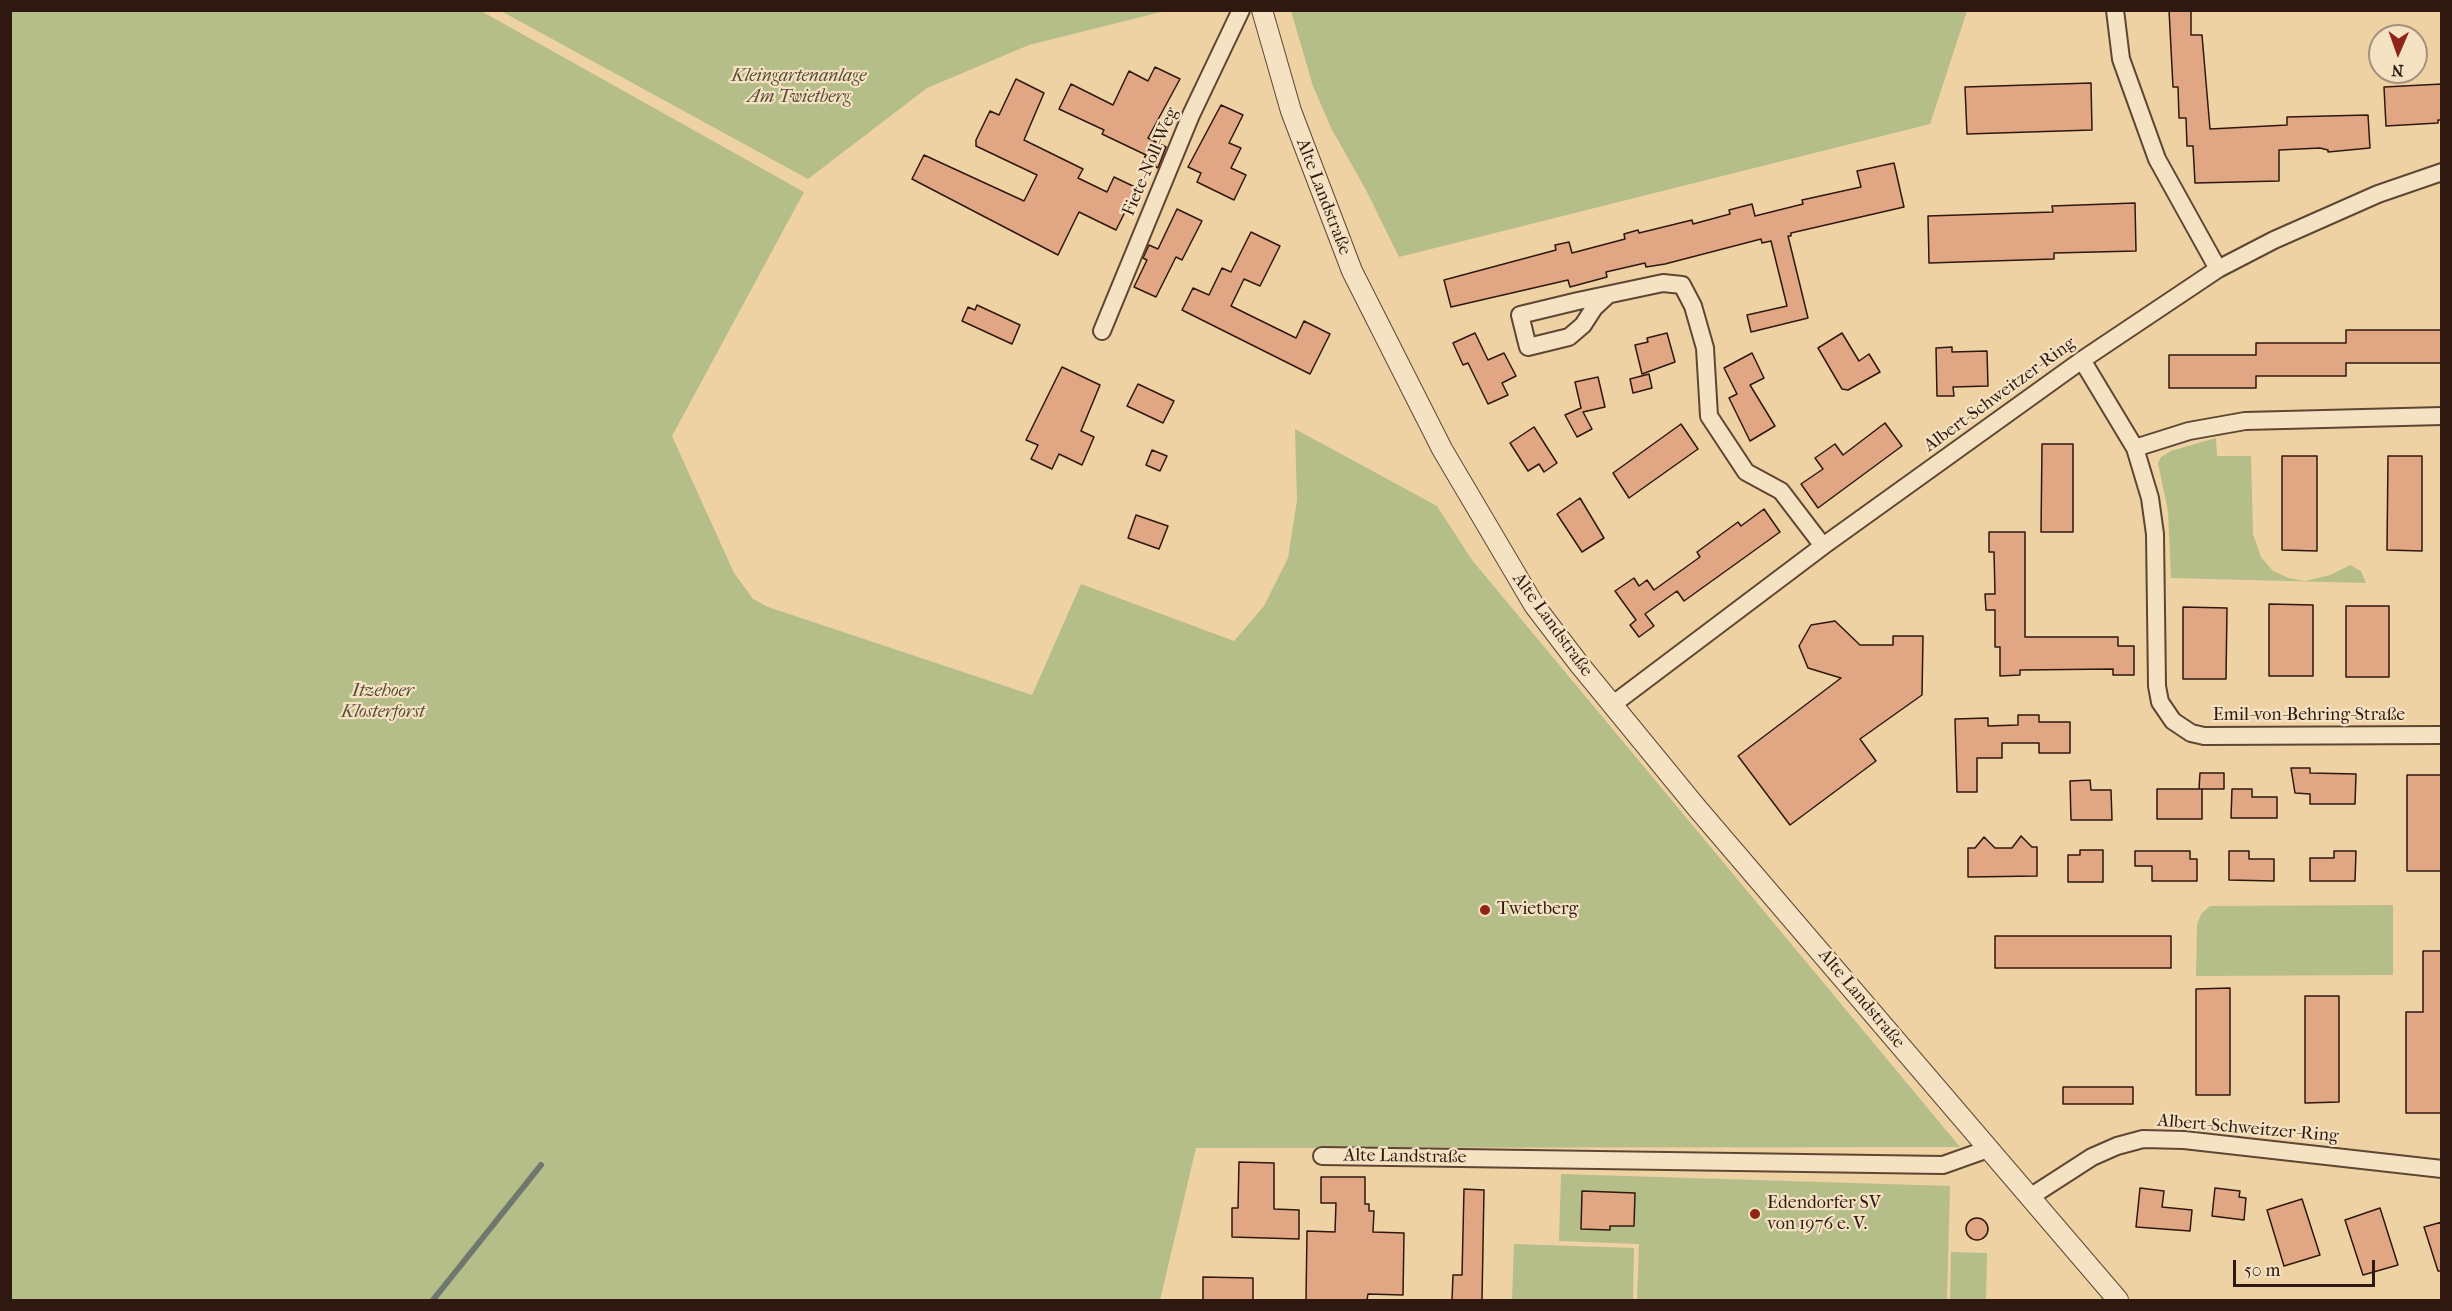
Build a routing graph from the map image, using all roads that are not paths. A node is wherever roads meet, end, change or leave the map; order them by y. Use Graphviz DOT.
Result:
graph roads {
  1 [pos="1242,10"];
  2 [pos="1262,10"];
  3 [pos="2115,10"];
  4 [pos="2442,172"];
  5 [pos="2218,269"];
  6 [pos="1608,295"];
  7 [pos="1102,331"];
  8 [pos="2082,360"];
  9 [pos="2442,416"];
  10 [pos="2135,448"];
  11 [pos="1823,546"];
  12 [pos="1612,705"];
  13 [pos="2442,735"];
  14 [pos="1988,1149"];
  15 [pos="1322,1156"];
  16 [pos="2442,1169"];
  17 [pos="2030,1197"];
  18 [pos="2118,1300"];
  1 -- 7 [label="street, Fiete-Noll-Weg"];
  2 -- 12 [label="street, Alte Landstraße"];
  3 -- 5 [label="street"];
  4 -- 5 [label="street, Albert-Schweitzer-Ring"];
  5 -- 8 [label="street, Albert-Schweitzer-Ring"];
  6 -- 6 [label="street"];
  6 -- 11 [label="street"];
  8 -- 10 [label="street, Emil-von-Behring-Straße"];
  8 -- 11 [label="street, Albert-Schweitzer-Ring"];
  9 -- 10 [label="street"];
  10 -- 13 [label="street, Emil-von-Behring-Straße"];
  11 -- 12 [label="street, Albert-Schweitzer-Ring"];
  12 -- 14 [label="street, Alte Landstraße"];
  14 -- 15 [label="street, Alte Landstraße"];
  14 -- 17 [label="street, Alte Landstraße"];
  16 -- 17 [label="street, Albert-Schweitzer-Ring"];
  17 -- 18 [label="street, Alte Landstraße"];
}
